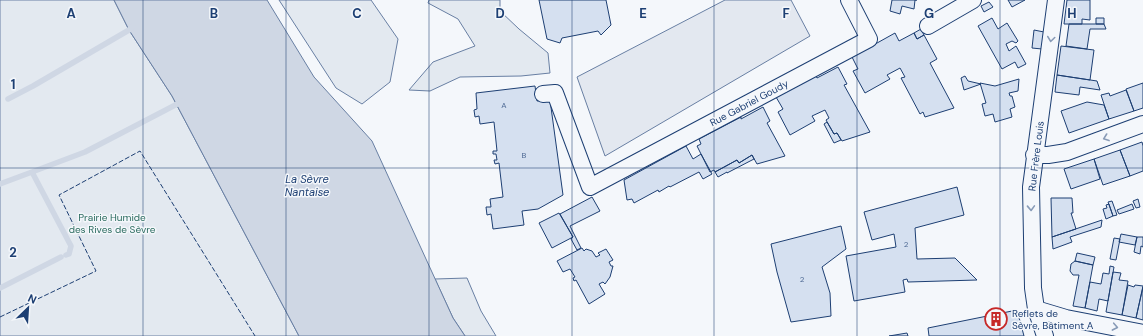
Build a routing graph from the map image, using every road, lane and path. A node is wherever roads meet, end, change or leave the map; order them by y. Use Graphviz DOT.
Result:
graph roads {
  1 [pos="849,0"];
  2 [pos="973,0"];
  3 [pos="1056,0"];
  4 [pos="928,26"];
  5 [pos="543,94"];
  6 [pos="1143,124"];
  7 [pos="1034,155"];
  8 [pos="1036,309"];
  9 [pos="1143,333"];
  10 [pos="1046,336"];
  1 -- 5 [label="street, Rue Gabriel Goudy"];
  2 -- 4 [label="street"];
  3 -- 7 [label="street, Rue Frère Louis, one-way"];
  6 -- 7 [label="street, one-way"];
  7 -- 8 [label="street, Rue Frère Louis, one-way"];
  8 -- 9 [label="street, one-way"];
  8 -- 10 [label="street, Rue Frère Louis"];
}
